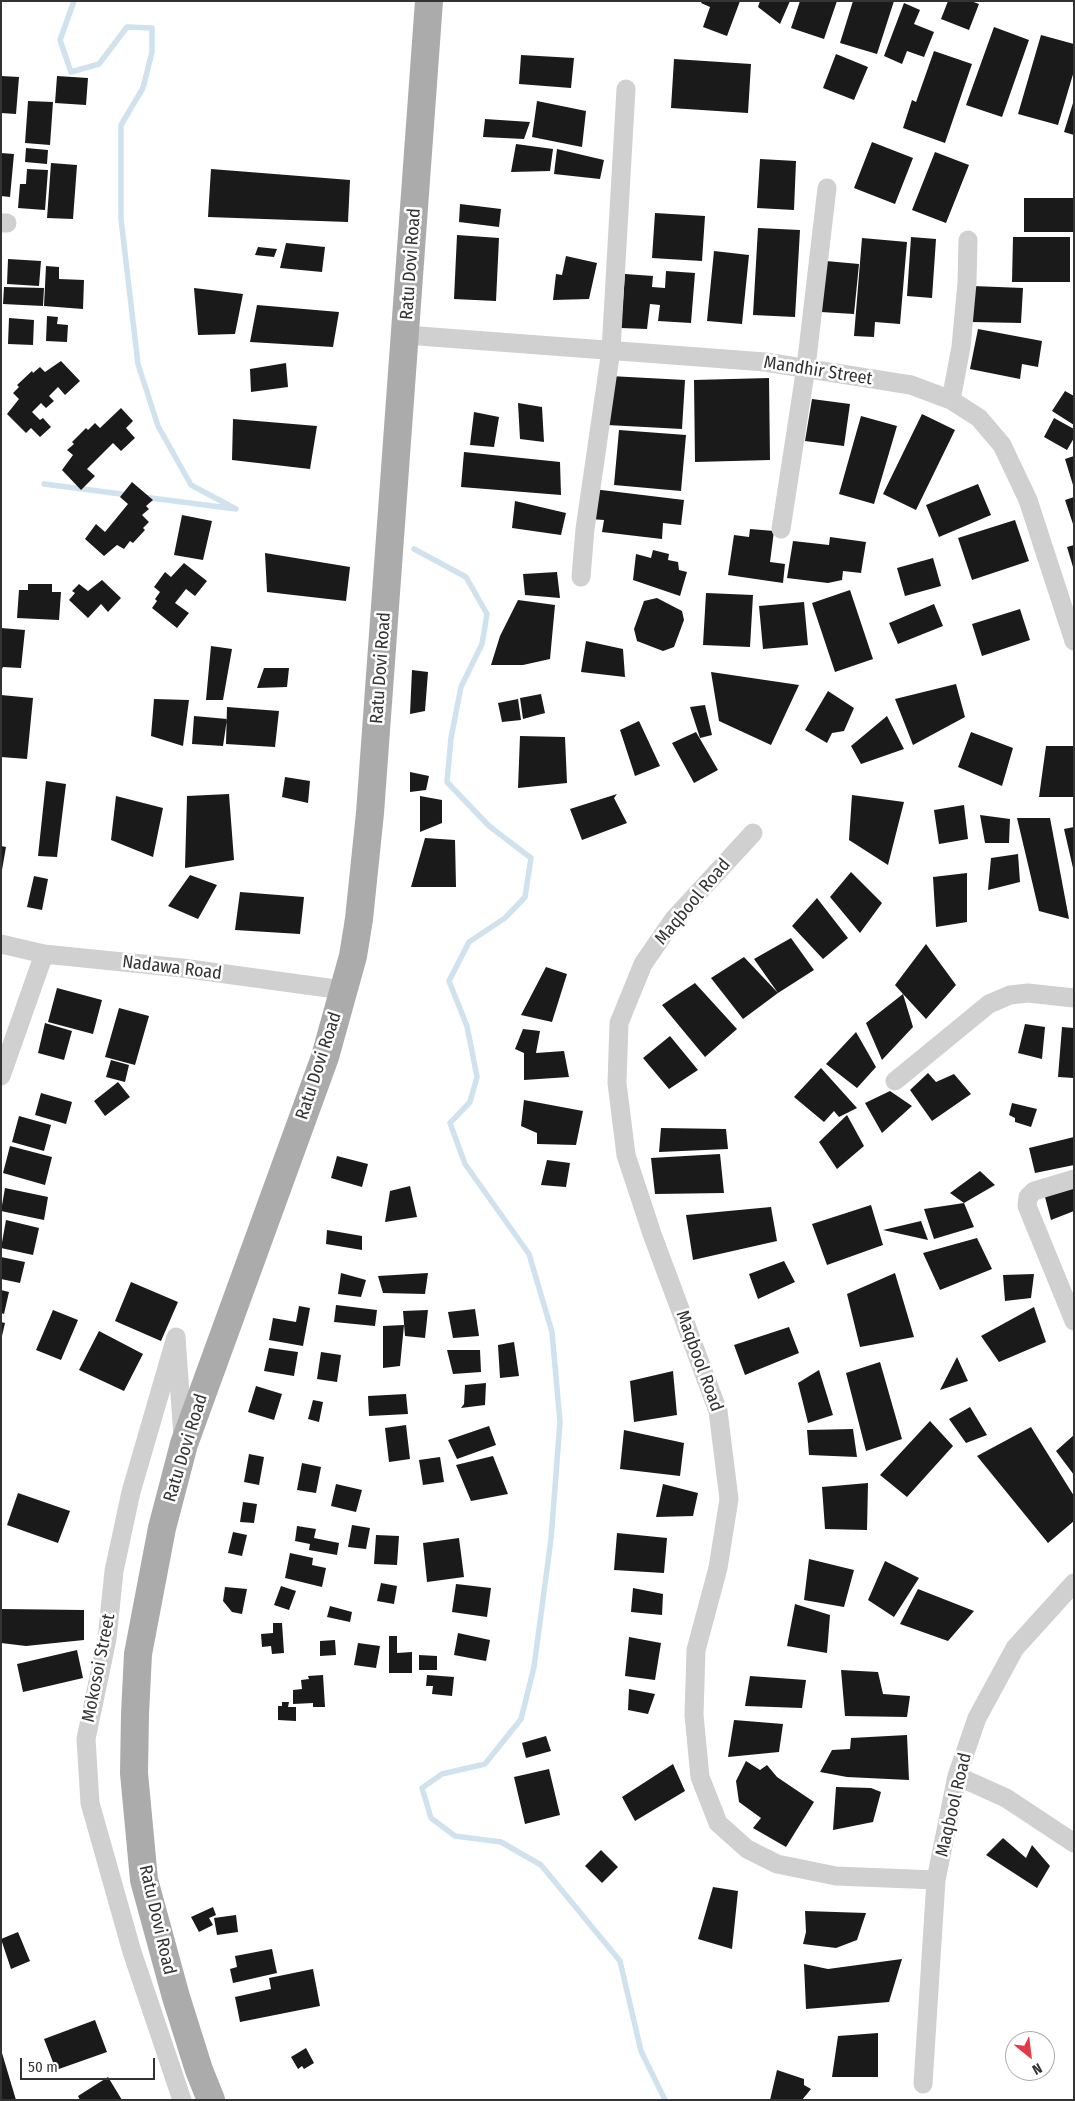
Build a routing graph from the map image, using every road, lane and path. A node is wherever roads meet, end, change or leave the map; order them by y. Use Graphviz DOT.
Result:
graph roads {
  1 [pos="429,1"];
  2 [pos="626,89"];
  3 [pos="827,188"];
  4 [pos="968,240"];
  5 [pos="406,335"];
  6 [pos="611,350"];
  7 [pos="806,368"];
  8 [pos="951,400"];
  9 [pos="781,529"];
  10 [pos="581,577"];
  11 [pos="1074,641"];
  12 [pos="753,833"];
  13 [pos="1,944"];
  14 [pos="44,954"];
  15 [pos="343,990"];
  16 [pos="1074,998"];
  17 [pos="1,1076"];
  18 [pos="895,1081"];
  19 [pos="1074,1179"];
  20 [pos="1074,1321"];
  21 [pos="184,1444"];
  22 [pos="1074,1583"];
  23 [pos="957,1776"];
  24 [pos="1074,1843"];
  25 [pos="936,1880"];
  26 [pos="923,2084"];
  27 [pos="182,2100"];
  28 [pos="211,2100"];
  1 -- 5 [label="main road, Ratu Dovi Road"];
  2 -- 6 [label="street"];
  3 -- 7 [label="street"];
  4 -- 8 [label="street"];
  5 -- 6 [label="street, Mandhir Street"];
  5 -- 15 [label="main road, Ratu Dovi Road"];
  6 -- 7 [label="street, Mandhir Street"];
  6 -- 10 [label="street"];
  7 -- 8 [label="street, Mandhir Street"];
  7 -- 9 [label="street"];
  8 -- 11 [label="street, Mandhir Street"];
  12 -- 25 [label="street, Maqbool Road"];
  13 -- 14 [label="street, Nadawa Road"];
  14 -- 15 [label="street, Nadawa Road"];
  14 -- 17 [label="street"];
  15 -- 21 [label="main road, Ratu Dovi Road"];
  16 -- 18 [label="street"];
  19 -- 20 [label="street"];
  21 -- 27 [label="street, Mokosoi Street"];
  21 -- 28 [label="main road, Ratu Dovi Road"];
  22 -- 23 [label="street, Maqbool Road"];
  23 -- 24 [label="street"];
  23 -- 25 [label="street, Maqbool Road"];
  25 -- 26 [label="street, Maqbool Road"];
}
